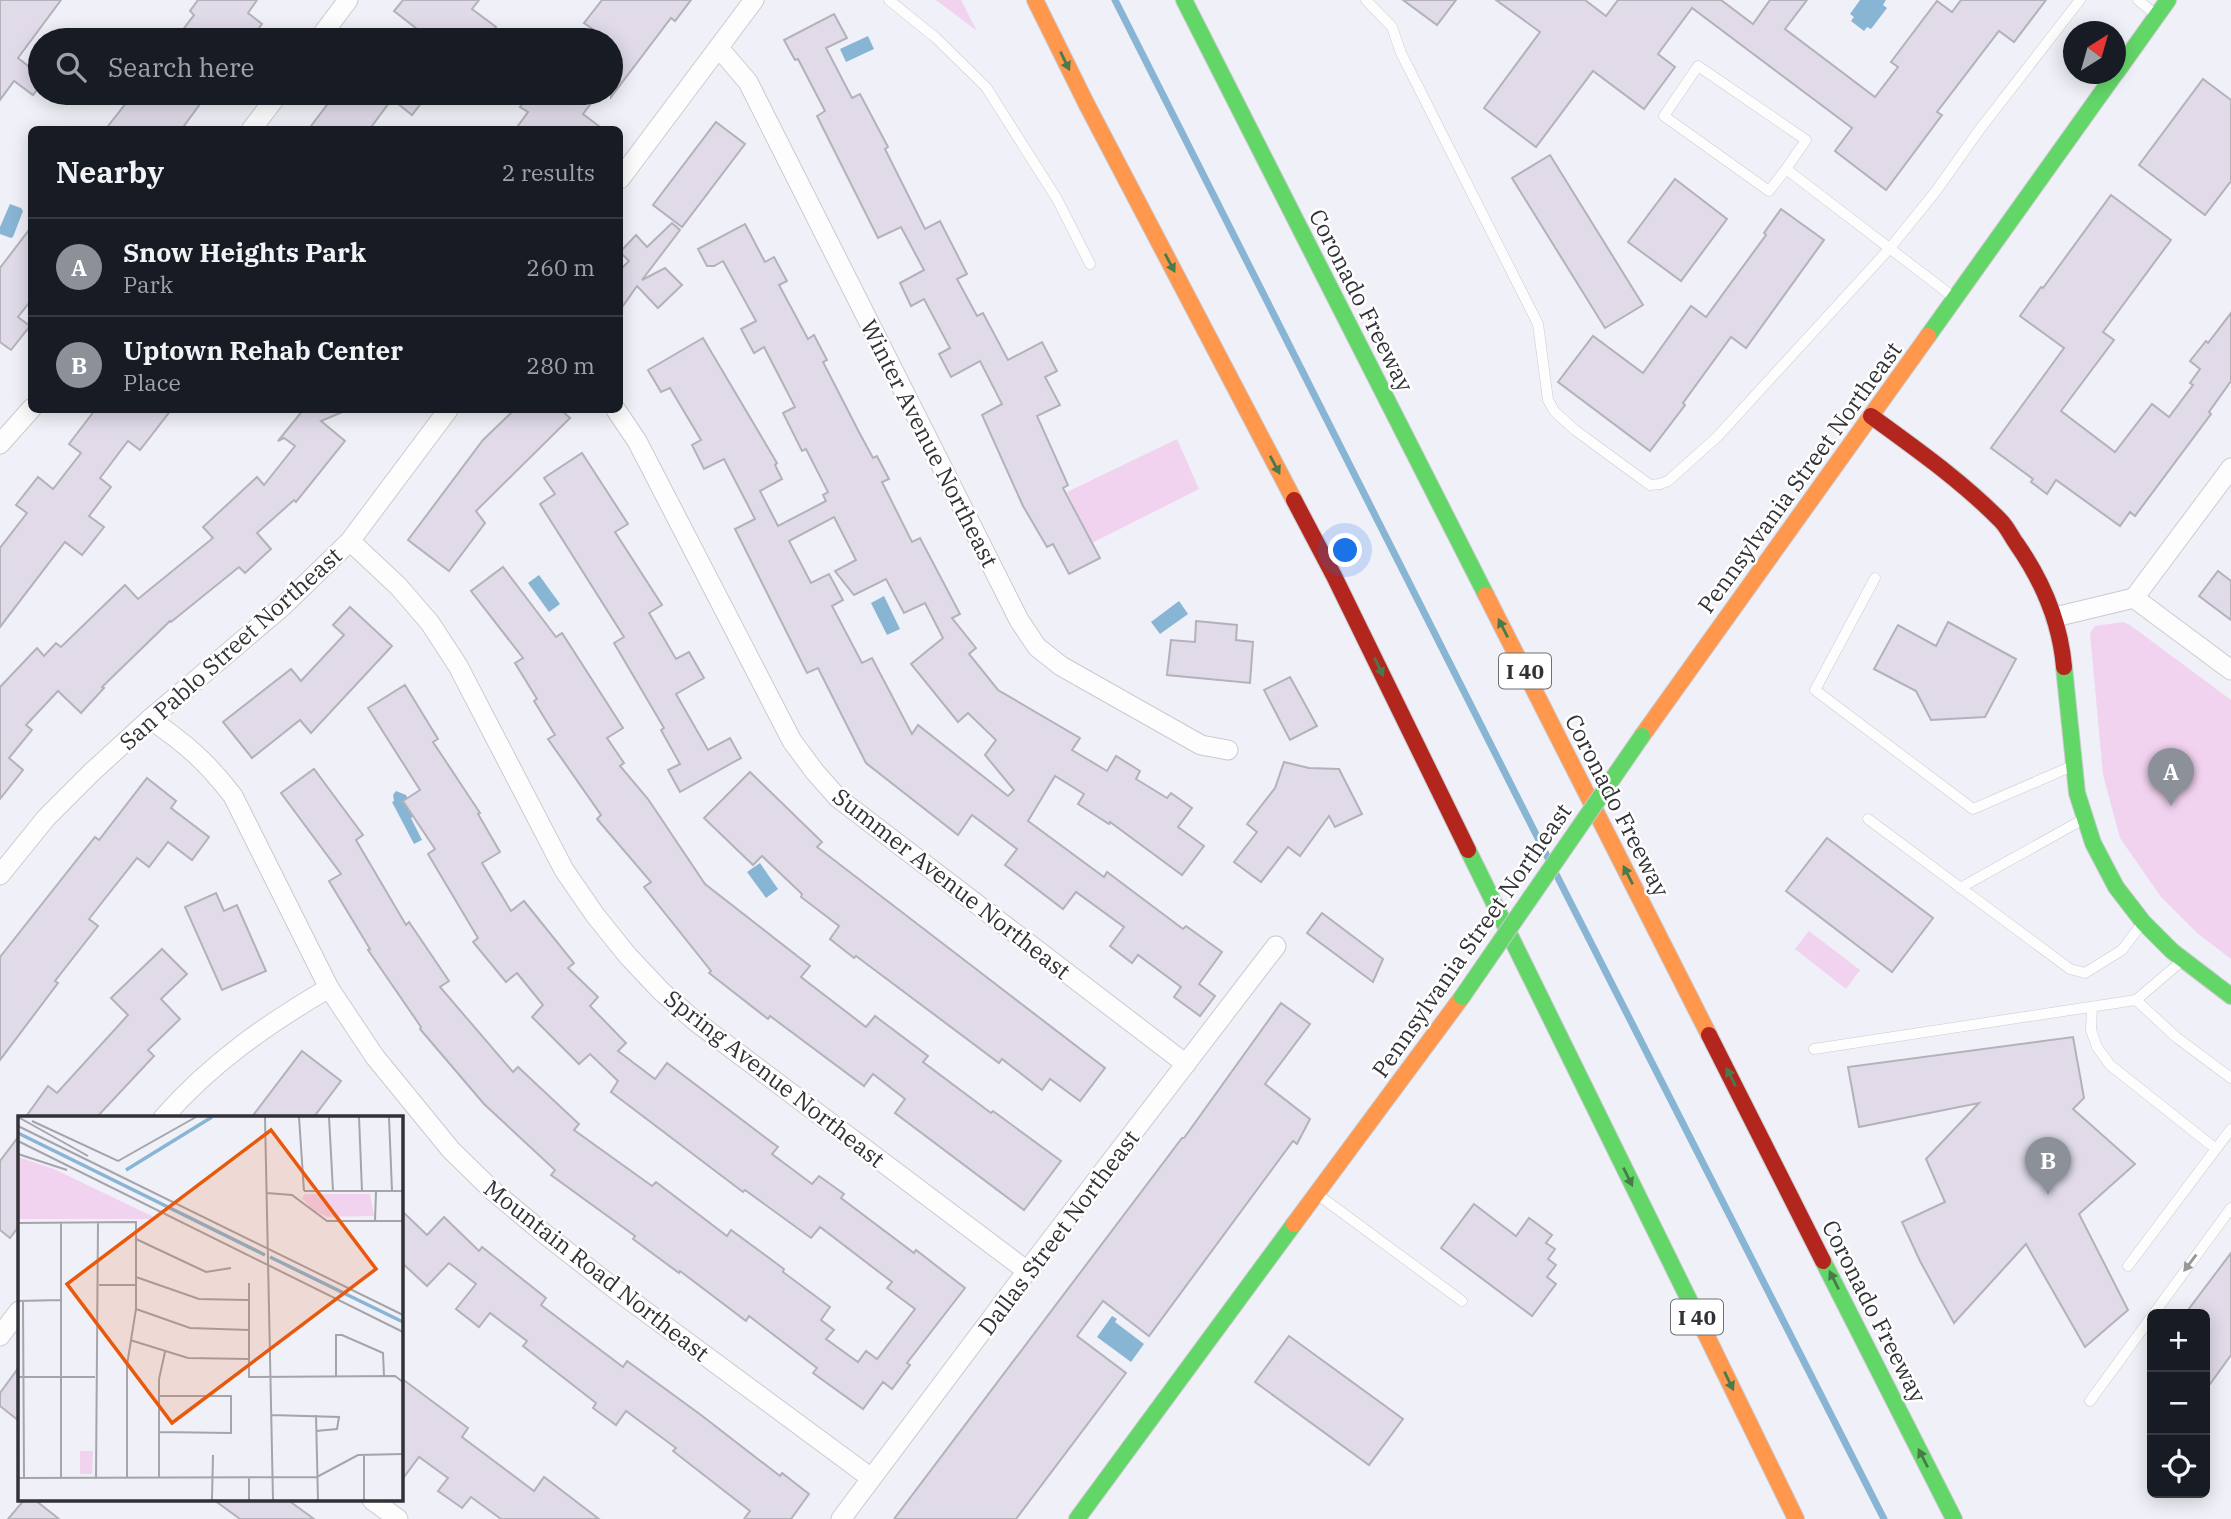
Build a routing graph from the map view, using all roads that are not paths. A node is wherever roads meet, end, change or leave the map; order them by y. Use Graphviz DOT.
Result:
graph roads {
  1 [pos="348,0"];
  2 [pos="754,0"];
  3 [pos="889,0"];
  4 [pos="1035,0"];
  5 [pos="1184,0"];
  6 [pos="1366,0"];
  7 [pos="2080,0"];
  8 [pos="2138,0"];
  9 [pos="2168,0"];
  10 [pos="2157,15"];
  11 [pos="327,28"];
  12 [pos="719,48"];
  13 [pos="2126,58"];
  14 [pos="2107,84"];
  15 [pos="270,105"];
  16 [pos="254,126"];
  17 [pos="1786,169"];
  18 [pos="623,175"];
  19 [pos="1890,248"];
  20 [pos="1090,264"];
  21 [pos="1955,298"];
  22 [pos="28,412"];
  23 [pos="446,413"];
  24 [pos="618,413"];
  25 [pos="1871,416"];
  26 [pos="0,444"];
  27 [pos="2231,468"];
  28 [pos="350,541"];
  29 [pos="1875,578"];
  30 [pos="2134,598"];
  31 [pos="2055,617"];
  32 [pos="2231,670"];
  33 [pos="150,719"];
  34 [pos="1228,750"];
  35 [pos="2074,766"];
  36 [pos="2085,818"];
  37 [pos="1868,819"];
  38 [pos="0,875"];
  39 [pos="1960,888"];
  40 [pos="2143,922"];
  41 [pos="1276,946"];
  42 [pos="2183,960"];
  43 [pos="329,988"];
  44 [pos="2231,996"];
  45 [pos="2137,1000"];
  46 [pos="2092,1007"];
  47 [pos="1814,1049"];
  48 [pos="1186,1064"];
  49 [pos="2231,1078"];
  50 [pos="165,1116"];
  51 [pos="2231,1129"];
  52 [pos="2216,1149"];
  53 [pos="1317,1194"];
  54 [pos="2231,1208"];
  55 [pos="2128,1266"];
  56 [pos="1027,1271"];
  57 [pos="1462,1301"];
  58 [pos="18,1312"];
  59 [pos="0,1336"];
  60 [pos="2090,1401"];
  61 [pos="871,1478"];
  62 [pos="375,1502"];
  63 [pos="398,1519"];
  64 [pos="841,1519"];
  65 [pos="1077,1519"];
  66 [pos="1796,1519"];
  67 [pos="1954,1519"];
  1 -- 11 [label="street"];
  2 -- 12 [label="street"];
  3 -- 20 [label="lane"];
  4 -- 66 [label="main road, I 40, one-way"];
  67 -- 5 [label="main road, Coronado Freeway / I 40, one-way"];
  6 -- 19 [label="lane"];
  7 -- 19 [label="lane"];
  8 -- 10 [label="lane"];
  9 -- 10 [label="main road, Pennsylvania Street Northeast"];
  10 -- 13 [label="main road, Pennsylvania Street Northeast"];
  12 -- 18 [label="street"];
  12 -- 34 [label="street, Winter Avenue Northeast"];
  14 -- 21 [label="main road, Pennsylvania Street Northeast"];
  15 -- 16 [label="street"];
  17 -- 17 [label="lane"];
  17 -- 19 [label="lane"];
  19 -- 21 [label="lane"];
  21 -- 25 [label="main road, Pennsylvania Street Northeast"];
  22 -- 26 [label="street"];
  23 -- 28 [label="street, San Pablo Street Northeast"];
  24 -- 48 [label="street, Summer Avenue Northeast"];
  25 -- 31 [label="main road"];
  25 -- 53 [label="main road, Pennsylvania Street Northeast, bridge"];
  27 -- 30 [label="street"];
  28 -- 33 [label="street, San Pablo Street Northeast"];
  28 -- 56 [label="street, Spring Avenue Northeast"];
  29 -- 35 [label="lane"];
  30 -- 31 [label="street"];
  30 -- 32 [label="street"];
  31 -- 35 [label="main road"];
  33 -- 38 [label="street, San Pablo Street Northeast"];
  33 -- 43 [label="street, Mountain Road Northeast"];
  35 -- 36 [label="main road"];
  36 -- 39 [label="lane"];
  36 -- 40 [label="main road"];
  37 -- 39 [label="lane"];
  39 -- 40 [label="lane"];
  40 -- 42 [label="main road"];
  41 -- 48 [label="street, Dallas Street Northeast"];
  42 -- 44 [label="main road"];
  42 -- 45 [label="lane"];
  43 -- 50 [label="street"];
  43 -- 61 [label="street, Mountain Road Northeast"];
  45 -- 46 [label="lane"];
  45 -- 49 [label="lane"];
  46 -- 47 [label="lane"];
  46 -- 52 [label="lane"];
  48 -- 56 [label="street, Dallas Street Northeast"];
  51 -- 52 [label="lane"];
  52 -- 55 [label="lane"];
  53 -- 57 [label="lane"];
  53 -- 65 [label="main road, Pennsylvania Street Northeast"];
  54 -- 60 [label="lane, one-way"];
  56 -- 61 [label="street, Dallas Street Northeast"];
  58 -- 59 [label="street"];
  61 -- 64 [label="street, Dallas Street Northeast"];
  62 -- 63 [label="street"];
}
